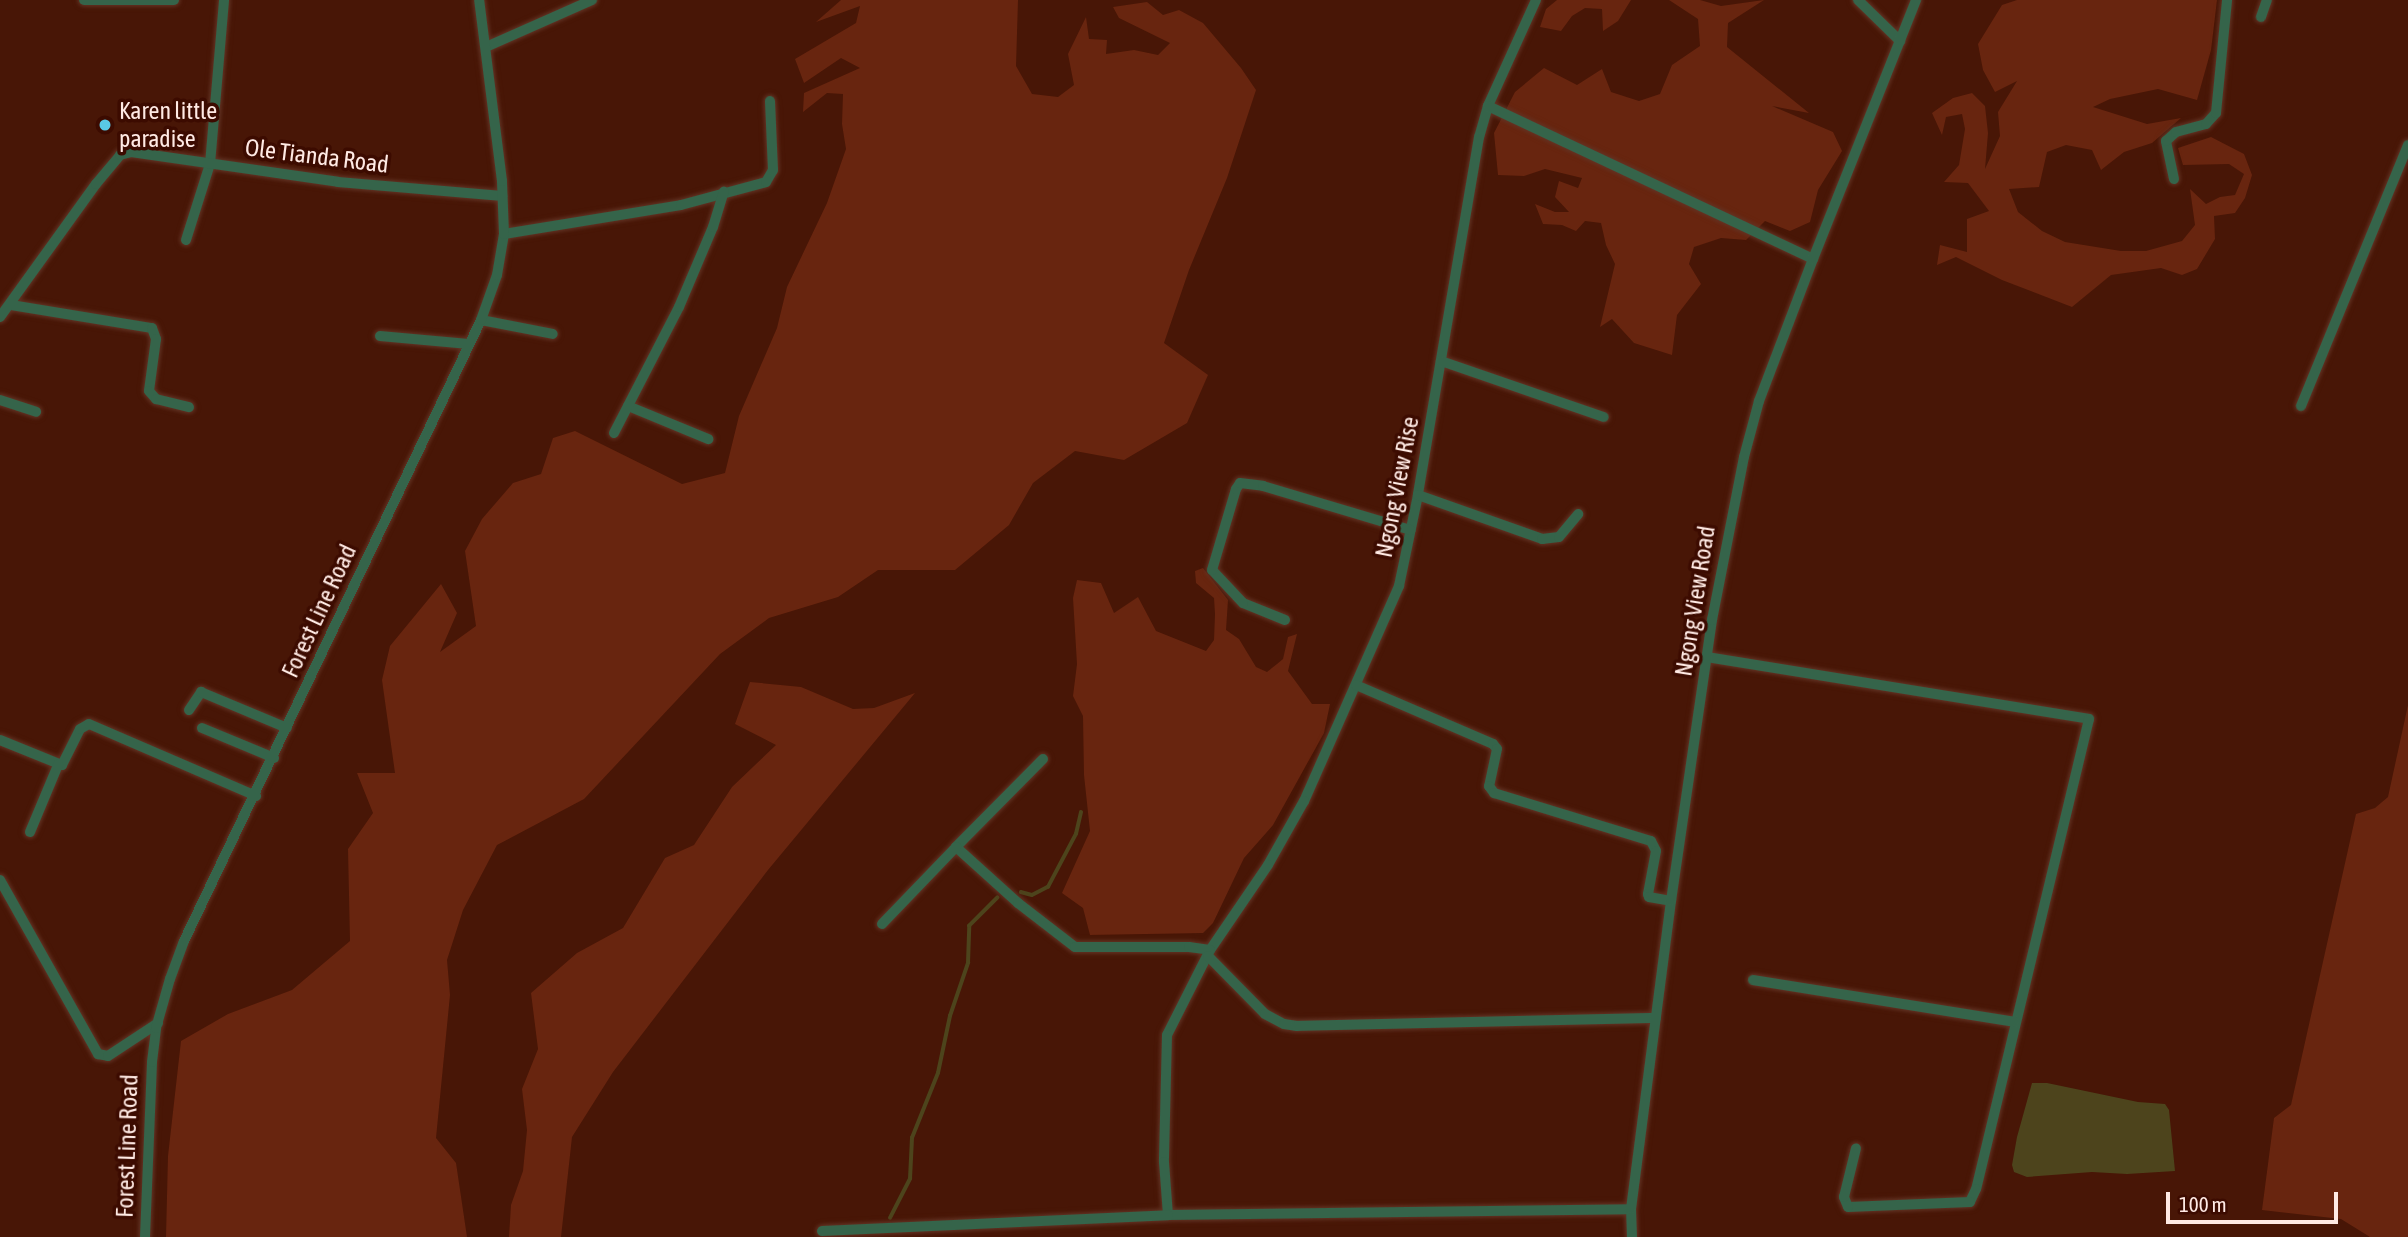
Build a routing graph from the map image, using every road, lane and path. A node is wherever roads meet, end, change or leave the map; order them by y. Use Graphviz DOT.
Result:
graph roads {
  1 [pos="83,0"];
  2 [pos="174,0"];
  3 [pos="224,0"];
  4 [pos="479,0"];
  5 [pos="592,0"];
  6 [pos="1536,0"];
  7 [pos="1858,0"];
  8 [pos="1916,0"];
  9 [pos="2227,0"];
  10 [pos="2267,0"];
  11 [pos="2262,17"];
  12 [pos="1900,41"];
  13 [pos="486,47"];
  14 [pos="770,101"];
  15 [pos="1489,106"];
  16 [pos="2408,145"];
  17 [pos="210,164"];
  18 [pos="2174,179"];
  19 [pos="724,191"];
  20 [pos="502,196"];
  21 [pos="504,234"];
  22 [pos="186,240"];
  23 [pos="1813,259"];
  24 [pos="11,305"];
  25 [pos="0,317"];
  26 [pos="481,320"];
  27 [pos="553,334"];
  28 [pos="380,336"];
  29 [pos="469,344"];
  30 [pos="1441,361"];
  31 [pos="0,400"];
  32 [pos="628,406"];
  33 [pos="2301,406"];
  34 [pos="189,407"];
  35 [pos="36,412"];
  36 [pos="1604,417"];
  37 [pos="614,433"];
  38 [pos="708,439"];
  39 [pos="1418,495"];
  40 [pos="1578,514"];
  41 [pos="1411,530"];
  42 [pos="1285,620"];
  43 [pos="1707,657"];
  44 [pos="1356,685"];
  45 [pos="189,710"];
  46 [pos="202,728"];
  47 [pos="288,728"];
  48 [pos="0,740"];
  49 [pos="274,758"];
  50 [pos="1043,759"];
  51 [pos="58,765"];
  52 [pos="256,796"];
  53 [pos="30,832"];
  54 [pos="956,847"];
  55 [pos="0,880"];
  56 [pos="1671,901"];
  57 [pos="882,924"];
  58 [pos="1209,953"];
  59 [pos="1753,980"];
  60 [pos="1656,1018"];
  61 [pos="2014,1021"];
  62 [pos="158,1023"];
  63 [pos="1856,1149"];
  64 [pos="1630,1209"];
  65 [pos="1168,1215"];
  66 [pos="822,1231"];
  67 [pos="145,1237"];
  68 [pos="1632,1237"];
  1 -- 2 [label="street"];
  3 -- 17 [label="street"];
  4 -- 13 [label="street, Forest Line Road"];
  5 -- 13 [label="street"];
  6 -- 15 [label="street, Ngong View Rise"];
  7 -- 12 [label="street"];
  8 -- 12 [label="street, Ngong View Road"];
  9 -- 18 [label="street"];
  10 -- 11 [label="street"];
  12 -- 23 [label="street, Ngong View Road"];
  13 -- 20 [label="street, Forest Line Road"];
  14 -- 19 [label="street"];
  15 -- 23 [label="street"];
  15 -- 30 [label="street, Ngong View Rise"];
  16 -- 33 [label="street"];
  17 -- 20 [label="street, Ole Tianda Road"];
  17 -- 22 [label="street"];
  17 -- 24 [label="street, Ole Tianda Road"];
  19 -- 21 [label="street"];
  19 -- 32 [label="street"];
  20 -- 21 [label="street, Forest Line Road"];
  21 -- 26 [label="street, Forest Line Road"];
  23 -- 43 [label="street, Ngong View Road"];
  24 -- 25 [label="street, Ole Tianda Road"];
  24 -- 34 [label="street"];
  26 -- 27 [label="street"];
  26 -- 29 [label="street, Forest Line Road"];
  28 -- 29 [label="street"];
  29 -- 47 [label="street, Forest Line Road"];
  30 -- 36 [label="street"];
  30 -- 39 [label="street, Ngong View Rise"];
  31 -- 35 [label="street"];
  32 -- 37 [label="street"];
  32 -- 38 [label="street"];
  39 -- 40 [label="street"];
  39 -- 41 [label="street, Ngong View Rise"];
  41 -- 42 [label="street"];
  41 -- 44 [label="street, Ngong View Rise"];
  43 -- 56 [label="street, Ngong View Road"];
  43 -- 61 [label="street"];
  44 -- 56 [label="street"];
  44 -- 58 [label="street, Ngong View Rise"];
  45 -- 47 [label="street"];
  46 -- 49 [label="street"];
  47 -- 49 [label="street, Forest Line Road"];
  48 -- 51 [label="street"];
  49 -- 52 [label="street, Forest Line Road"];
  50 -- 54 [label="street"];
  51 -- 52 [label="street"];
  51 -- 53 [label="street"];
  52 -- 62 [label="street, Forest Line Road"];
  54 -- 57 [label="street"];
  54 -- 58 [label="street"];
  55 -- 62 [label="street"];
  56 -- 60 [label="street, Ngong View Road"];
  58 -- 60 [label="street"];
  58 -- 65 [label="street, Ngong View Rise"];
  59 -- 61 [label="street"];
  60 -- 64 [label="street, Ngong View Road"];
  61 -- 63 [label="street"];
  62 -- 67 [label="street, Forest Line Road"];
  64 -- 65 [label="street"];
  64 -- 68 [label="street, Ngong View Road"];
  65 -- 66 [label="street"];
}
